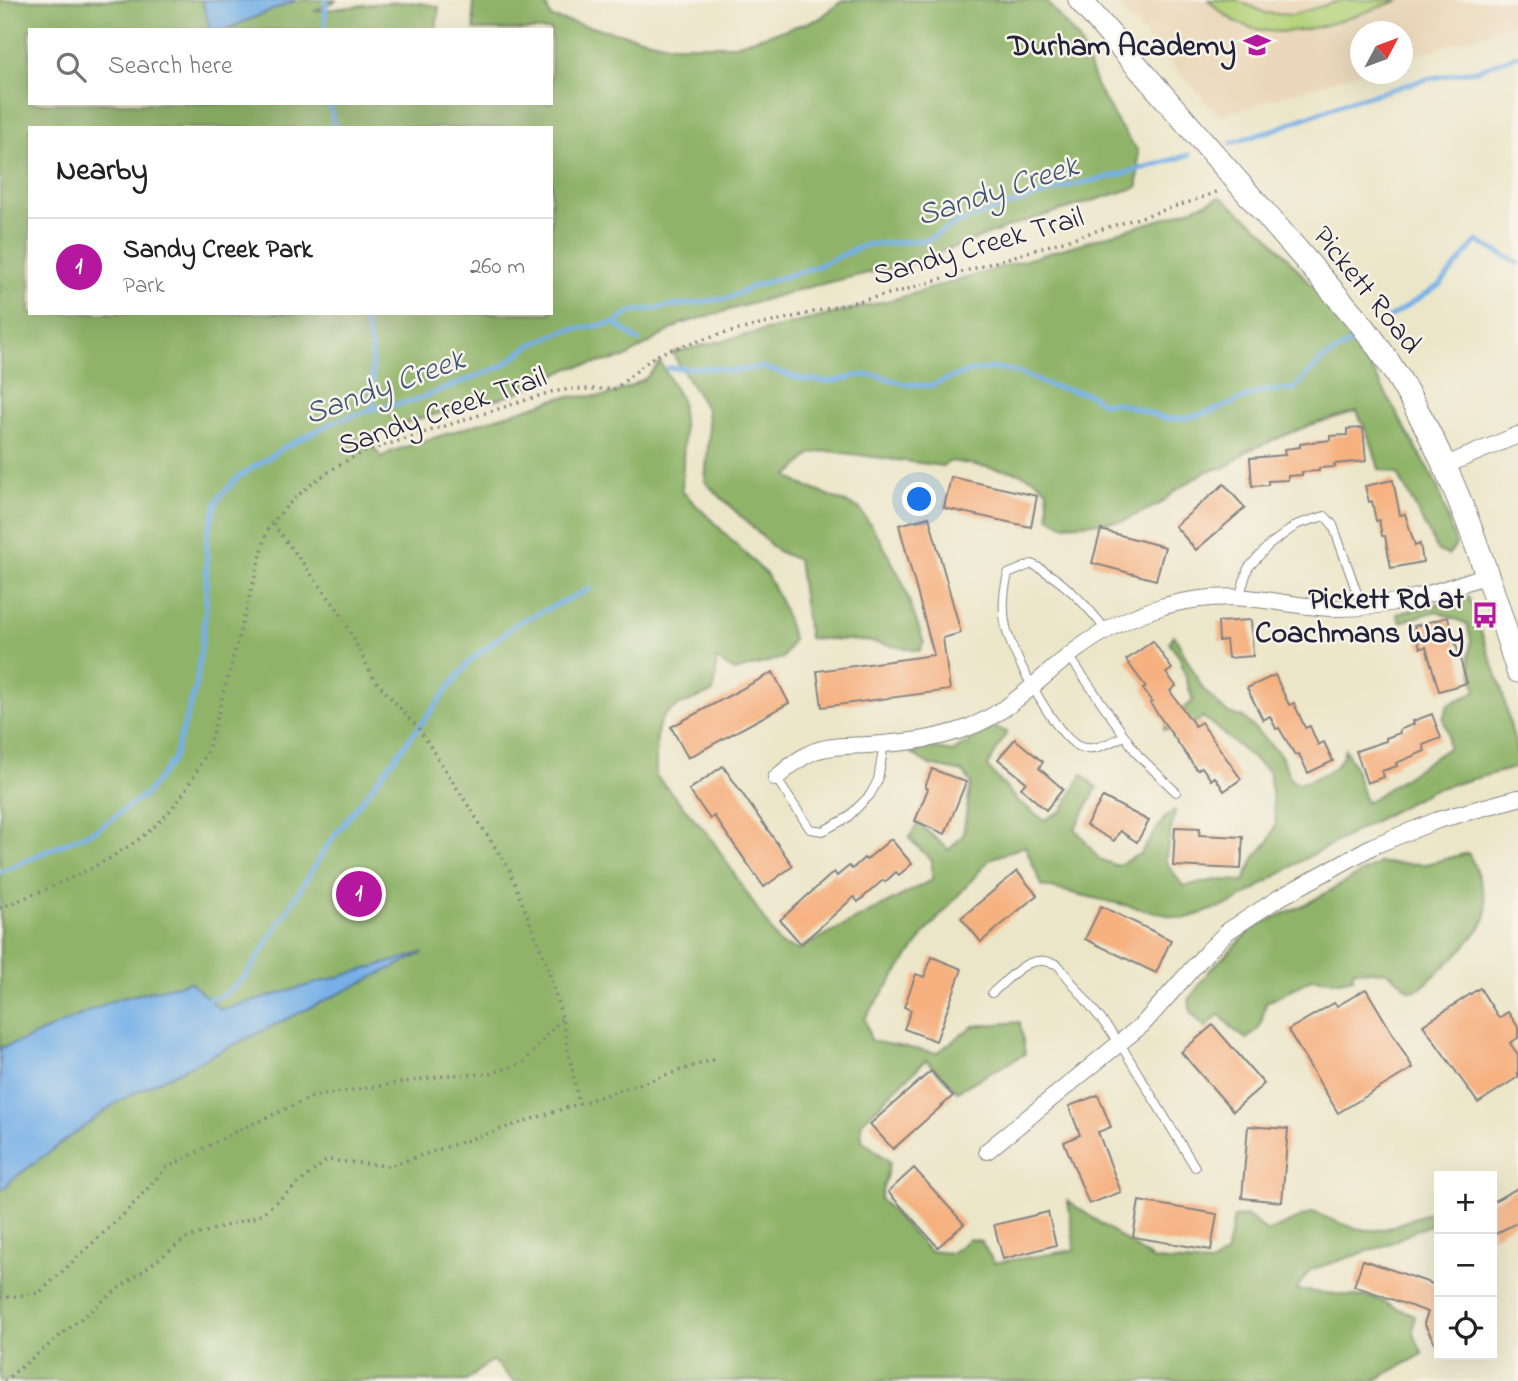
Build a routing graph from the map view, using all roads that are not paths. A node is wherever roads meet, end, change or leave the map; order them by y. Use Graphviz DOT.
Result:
graph roads {
  1 [pos="1080,0"];
  2 [pos="1518,435"];
  3 [pos="1446,465"];
  4 [pos="1487,575"];
  5 [pos="1239,598"];
  6 [pos="1362,607"];
  7 [pos="1107,630"];
  8 [pos="1069,656"];
  9 [pos="1518,671"];
  10 [pos="1032,688"];
  11 [pos="1124,736"];
  12 [pos="884,744"];
  13 [pos="776,778"];
  14 [pos="1176,792"];
  15 [pos="1518,798"];
  16 [pos="992,993"];
  17 [pos="1119,1042"];
  18 [pos="986,1151"];
  19 [pos="1195,1167"];
  1 -- 3 [label="street, Pickett Road"];
  2 -- 3 [label="street"];
  3 -- 4 [label="street, Pickett Road"];
  4 -- 6 [label="street"];
  4 -- 9 [label="street, Pickett Road"];
  5 -- 6 [label="street"];
  5 -- 6 [label="lane"];
  5 -- 7 [label="street"];
  7 -- 8 [label="street"];
  7 -- 10 [label="lane"];
  8 -- 10 [label="street"];
  8 -- 11 [label="lane"];
  10 -- 11 [label="lane"];
  10 -- 12 [label="street"];
  11 -- 14 [label="lane"];
  12 -- 13 [label="street"];
  12 -- 13 [label="lane"];
  15 -- 17 [label="street"];
  16 -- 17 [label="lane"];
  17 -- 18 [label="street"];
  17 -- 19 [label="lane"];
}
